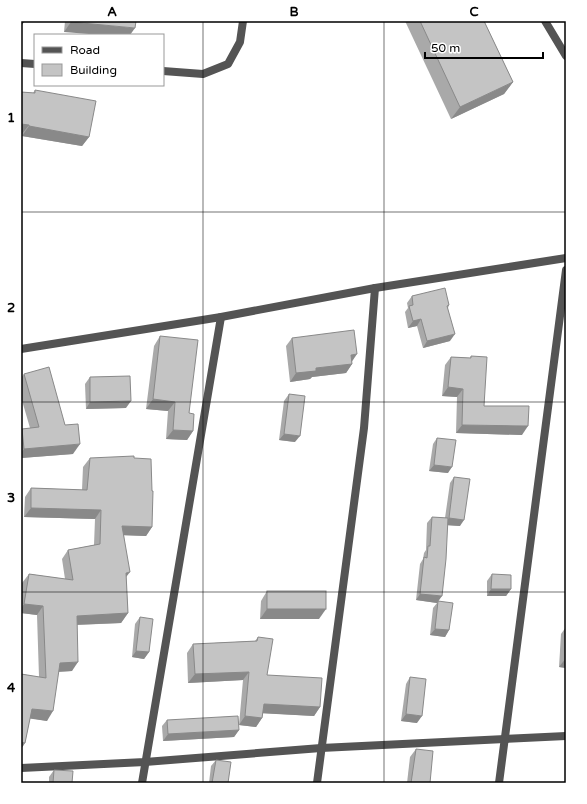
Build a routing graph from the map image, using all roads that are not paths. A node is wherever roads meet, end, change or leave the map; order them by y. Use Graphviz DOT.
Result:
graph roads {
  1 [pos="243,21"];
  2 [pos="545,21"];
  3 [pos="566,56"];
  4 [pos="21,63"];
  5 [pos="34,64"];
  6 [pos="164,71"];
  7 [pos="566,258"];
  8 [pos="566,270"];
  9 [pos="375,288"];
  10 [pos="221,318"];
  11 [pos="21,349"];
  12 [pos="566,736"];
  13 [pos="504,739"];
  14 [pos="321,748"];
  15 [pos="145,762"];
  16 [pos="21,768"];
  17 [pos="142,783"];
  18 [pos="317,783"];
  19 [pos="499,783"];
  1 -- 6 [label="street"];
  2 -- 3 [label="street"];
  4 -- 5 [label="street"];
  7 -- 9 [label="street"];
  8 -- 13 [label="street"];
  9 -- 10 [label="street"];
  9 -- 14 [label="street"];
  10 -- 11 [label="street"];
  10 -- 15 [label="street"];
  12 -- 13 [label="street"];
  13 -- 14 [label="street"];
  13 -- 19 [label="street"];
  14 -- 15 [label="street"];
  14 -- 18 [label="street"];
  15 -- 16 [label="street"];
  15 -- 17 [label="street"];
}
